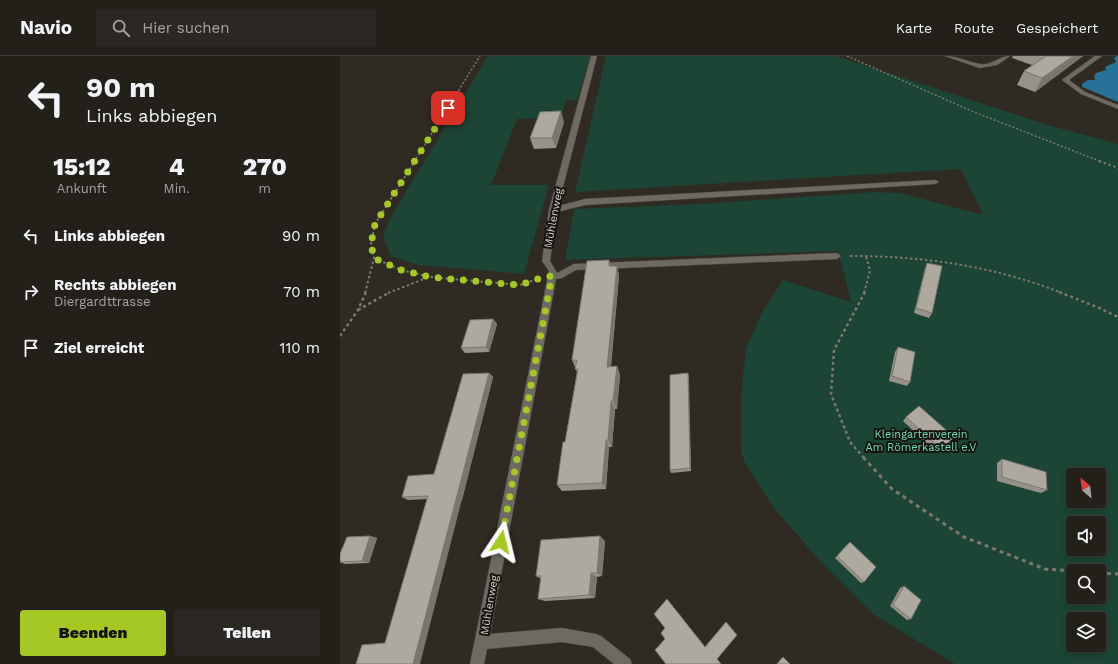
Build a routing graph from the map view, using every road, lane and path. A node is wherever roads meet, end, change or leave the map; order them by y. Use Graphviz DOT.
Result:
graph roads {
  1 [pos="480,56"];
  2 [pos="594,56"];
  3 [pos="847,56"];
  4 [pos="948,56"];
  5 [pos="1007,56"];
  6 [pos="1099,56"];
  7 [pos="1118,107"];
  8 [pos="1118,168"];
  9 [pos="935,182"];
  10 [pos="553,210"];
  11 [pos="837,256"];
  12 [pos="374,258"];
  13 [pos="552,276"];
  14 [pos="430,277"];
  15 [pos="358,310"];
  16 [pos="1118,317"];
  17 [pos="340,336"];
  18 [pos="1066,570"];
  19 [pos="1106,573"];
  20 [pos="1118,574"];
  21 [pos="482,642"];
  22 [pos="477,664"];
  23 [pos="625,664"];
  1 -- 12 [label="path"];
  2 -- 10 [label="street, Mühlenweg"];
  3 -- 8 [label="path"];
  4 -- 5 [label="street"];
  6 -- 7 [label="street"];
  9 -- 10 [label="street"];
  10 -- 13 [label="street, Mühlenweg"];
  11 -- 13 [label="street"];
  12 -- 14 [label="path"];
  12 -- 15 [label="path"];
  13 -- 14 [label="path"];
  13 -- 21 [label="street, Mühlenweg"];
  14 -- 15 [label="path"];
  15 -- 17 [label="path"];
  16 -- 18 [label="path"];
  19 -- 20 [label="path"];
  21 -- 22 [label="street, Mühlenweg"];
  21 -- 23 [label="street"];
}
